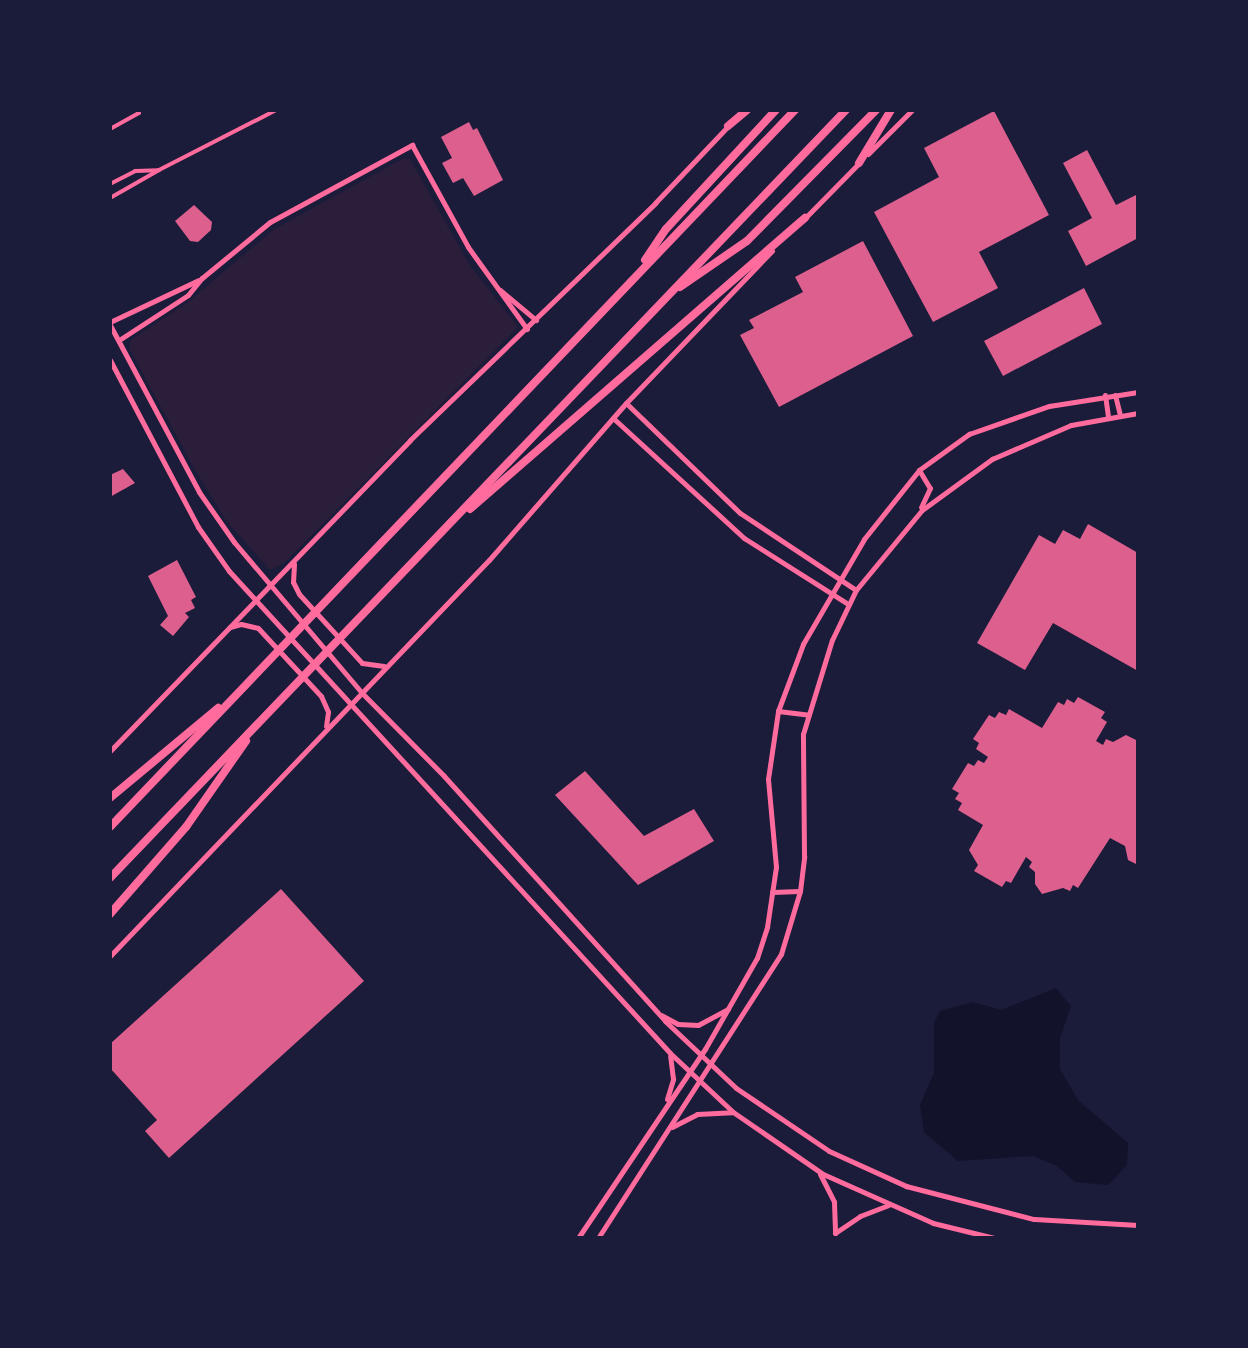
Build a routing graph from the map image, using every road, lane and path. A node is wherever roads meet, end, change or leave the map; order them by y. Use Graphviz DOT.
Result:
graph roads {
  1 [pos="137,110"];
  2 [pos="276,110"];
  3 [pos="745,110"];
  4 [pos="776,110"];
  5 [pos="795,110"];
  6 [pos="846,110"];
  7 [pos="876,110"];
  8 [pos="891,110"];
  9 [pos="912,110"];
  10 [pos="728,126"];
  11 [pos="110,129"];
  12 [pos="859,163"];
  13 [pos="159,170"];
  14 [pos="110,184"];
  15 [pos="110,198"];
  16 [pos="804,218"];
  17 [pos="202,278"];
  18 [pos="632,281"];
  19 [pos="500,290"];
  20 [pos="672,292"];
  21 [pos="536,320"];
  22 [pos="110,323"];
  23 [pos="526,329"];
  24 [pos="119,340"];
  25 [pos="110,345"];
  26 [pos="110,360"];
  27 [pos="1138,392"];
  28 [pos="1115,394"];
  29 [pos="1105,396"];
  30 [pos="626,403"];
  31 [pos="1138,413"];
  32 [pos="1120,415"];
  33 [pos="1108,417"];
  34 [pos="613,418"];
  35 [pos="920,470"];
  36 [pos="443,531"];
  37 [pos="900,534"];
  38 [pos="294,561"];
  39 [pos="838,580"];
  40 [pos="272,586"];
  41 [pos="856,590"];
  42 [pos="830,593"];
  43 [pos="255,602"];
  44 [pos="848,604"];
  45 [pos="230,628"];
  46 [pos="388,665"];
  47 [pos="361,692"];
  48 [pos="238,693"];
  49 [pos="348,706"];
  50 [pos="778,711"];
  51 [pos="809,715"];
  52 [pos="325,729"];
  53 [pos="251,731"];
  54 [pos="110,751"];
  55 [pos="110,798"];
  56 [pos="110,827"];
  57 [pos="110,878"];
  58 [pos="800,891"];
  59 [pos="772,892"];
  60 [pos="110,914"];
  61 [pos="110,956"];
  62 [pos="731,1008"];
  63 [pos="658,1013"];
  64 [pos="670,1054"];
  65 [pos="700,1055"];
  66 [pos="710,1064"];
  67 [pos="689,1072"];
  68 [pos="699,1082"];
  69 [pos="663,1110"];
  70 [pos="733,1112"];
  71 [pos="666,1132"];
  72 [pos="819,1172"];
  73 [pos="888,1205"];
  74 [pos="1138,1225"];
  75 [pos="578,1238"];
  76 [pos="598,1238"];
  77 [pos="994,1238"];
  1 -- 11 [label="street"];
  2 -- 13 [label="street"];
  3 -- 10 [label="highway"];
  4 -- 18 [label="highway"];
  5 -- 18 [label="highway"];
  6 -- 20 [label="highway"];
  7 -- 20 [label="highway"];
  8 -- 12 [label="highway"];
  9 -- 12 [label="main road"];
  10 -- 21 [label="main road"];
  12 -- 16 [label="main road"];
  13 -- 14 [label="street"];
  13 -- 15 [label="street"];
  16 -- 30 [label="main road"];
  16 -- 36 [label="highway"];
  17 -- 19 [label="main road"];
  17 -- 22 [label="main road"];
  17 -- 24 [label="main road"];
  18 -- 48 [label="highway"];
  19 -- 21 [label="main road"];
  19 -- 23 [label="main road"];
  20 -- 36 [label="highway"];
  21 -- 23 [label="main road"];
  22 -- 24 [label="main road"];
  23 -- 38 [label="main road"];
  24 -- 25 [label="main road"];
  24 -- 40 [label="main road"];
  26 -- 43 [label="main road"];
  27 -- 28 [label="main road"];
  28 -- 29 [label="main road"];
  28 -- 32 [label="main road"];
  29 -- 33 [label="main road"];
  29 -- 35 [label="main road"];
  30 -- 34 [label="main road"];
  30 -- 39 [label="main road"];
  31 -- 32 [label="main road"];
  32 -- 33 [label="main road"];
  33 -- 37 [label="main road"];
  34 -- 42 [label="main road"];
  34 -- 46 [label="main road"];
  35 -- 37 [label="main road"];
  35 -- 39 [label="main road"];
  36 -- 53 [label="highway"];
  37 -- 41 [label="main road"];
  38 -- 40 [label="main road"];
  38 -- 46 [label="main road"];
  39 -- 41 [label="main road"];
  39 -- 42 [label="main road"];
  40 -- 43 [label="main road"];
  40 -- 47 [label="main road"];
  41 -- 44 [label="main road"];
  42 -- 44 [label="main road"];
  42 -- 50 [label="main road"];
  43 -- 45 [label="main road"];
  43 -- 49 [label="main road"];
  44 -- 51 [label="main road"];
  45 -- 52 [label="main road"];
  45 -- 54 [label="main road"];
  46 -- 47 [label="main road"];
  47 -- 49 [label="main road"];
  47 -- 63 [label="main road"];
  48 -- 55 [label="highway"];
  48 -- 56 [label="highway"];
  49 -- 52 [label="main road"];
  49 -- 64 [label="main road"];
  50 -- 51 [label="main road"];
  50 -- 59 [label="main road"];
  51 -- 58 [label="main road"];
  52 -- 61 [label="main road"];
  53 -- 57 [label="highway"];
  53 -- 60 [label="highway"];
  58 -- 59 [label="main road"];
  58 -- 66 [label="main road"];
  59 -- 62 [label="main road"];
  62 -- 63 [label="main road"];
  62 -- 65 [label="main road"];
  63 -- 65 [label="main road"];
  64 -- 67 [label="main road"];
  64 -- 69 [label="main road"];
  65 -- 66 [label="main road"];
  65 -- 67 [label="main road"];
  66 -- 68 [label="main road"];
  66 -- 74 [label="main road"];
  67 -- 68 [label="main road"];
  67 -- 69 [label="main road"];
  68 -- 70 [label="main road"];
  68 -- 71 [label="main road"];
  69 -- 75 [label="main road"];
  70 -- 71 [label="main road"];
  70 -- 72 [label="main road"];
  71 -- 76 [label="main road"];
  72 -- 73 [label="main road"];
  72 -- 73 [label="main road"];
  73 -- 77 [label="main road"];
}
